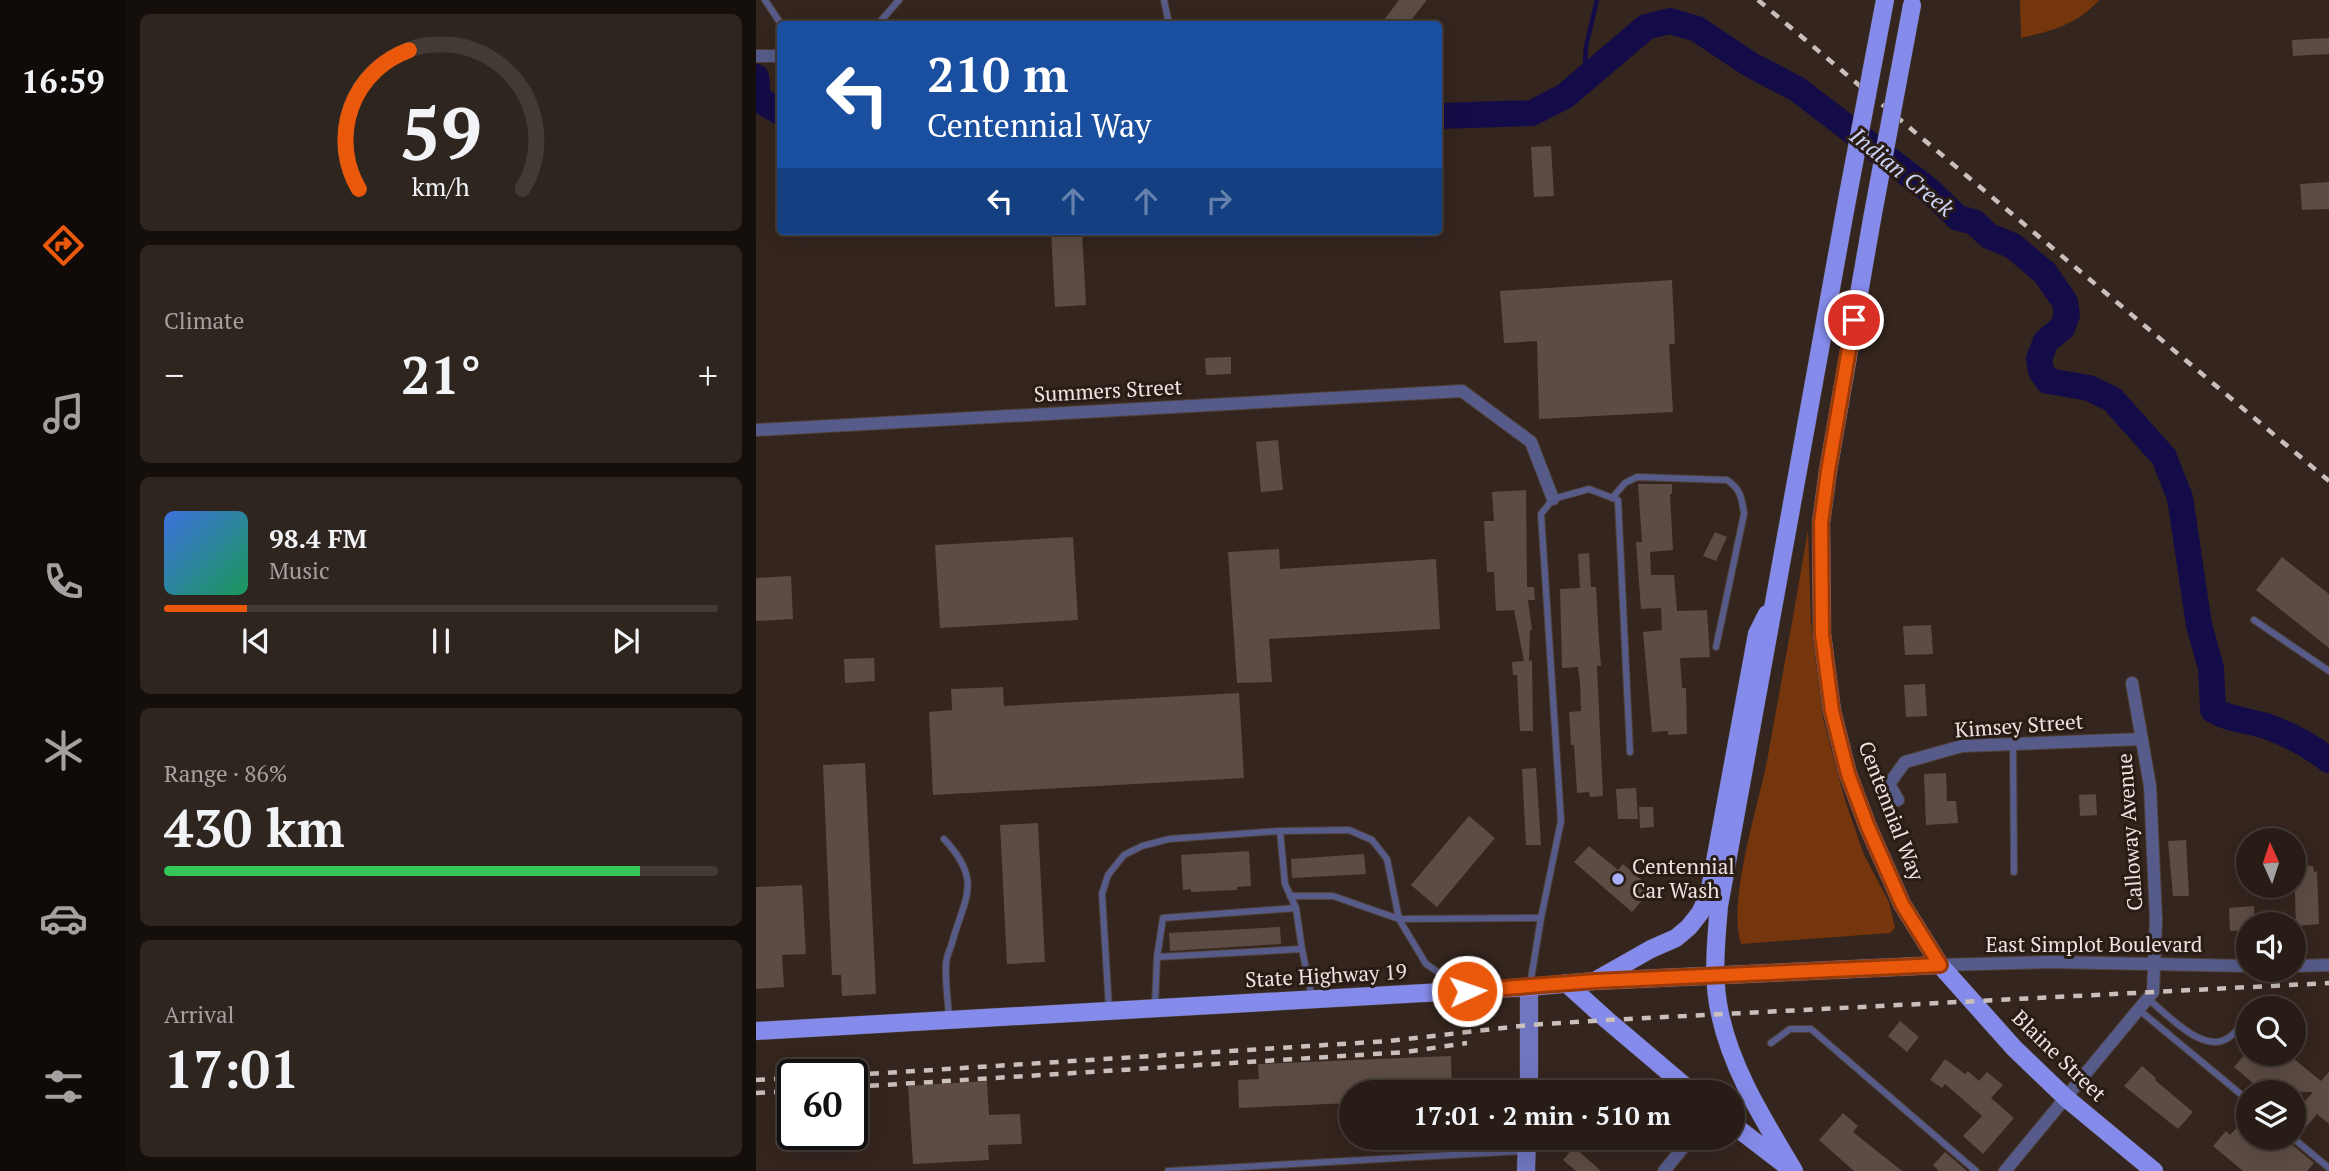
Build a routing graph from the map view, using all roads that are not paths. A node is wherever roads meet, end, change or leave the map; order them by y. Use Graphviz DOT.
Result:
graph roads {
  1 [pos="765,0"];
  2 [pos="899,0"];
  3 [pos="1164,0"];
  4 [pos="1885,0"];
  5 [pos="1913,2"];
  6 [pos="778,21"];
  7 [pos="881,21"];
  8 [pos="1168,21"];
  9 [pos="756,430"];
  10 [pos="1612,498"];
  11 [pos="1553,499"];
  12 [pos="1777,596"];
  13 [pos="2254,620"];
  14 [pos="1716,647"];
  15 [pos="2329,671"];
  16 [pos="2132,683"];
  17 [pos="2141,739"];
  18 [pos="2012,744"];
  19 [pos="1630,752"];
  20 [pos="1898,800"];
  21 [pos="1280,831"];
  22 [pos="944,839"];
  23 [pos="2014,872"];
  24 [pos="1290,895"];
  25 [pos="1296,908"];
  26 [pos="1541,918"];
  27 [pos="1399,919"];
  28 [pos="1302,949"];
  29 [pos="1157,957"];
  30 [pos="2155,964"];
  31 [pos="1940,965"];
  32 [pos="2236,966"];
  33 [pos="2306,966"];
  34 [pos="2324,966"];
  35 [pos="1716,975"];
  36 [pos="1595,981"];
  37 [pos="1566,983"];
  38 [pos="1530,987"];
  39 [pos="1467,991"];
  40 [pos="2147,998"];
  41 [pos="1312,999"];
  42 [pos="1155,1008"];
  43 [pos="2138,1009"];
  44 [pos="1109,1011"];
  45 [pos="949,1020"];
  46 [pos="2236,1030"];
  47 [pos="756,1031"];
  48 [pos="1771,1043"];
  49 [pos="1529,1080"];
  50 [pos="1678,1080"];
  51 [pos="2236,1090"];
  52 [pos="2066,1098"];
  53 [pos="1745,1134"];
  54 [pos="2306,1149"];
  55 [pos="1447,1150"];
  56 [pos="1527,1150"];
  57 [pos="1681,1150"];
  58 [pos="2329,1168"];
  59 [pos="1168,1171"];
  60 [pos="1526,1171"];
  61 [pos="1664,1171"];
  62 [pos="1794,1171"];
  63 [pos="1976,1171"];
  64 [pos="2005,1171"];
  65 [pos="2154,1171"];
  1 -- 6 [label="lane"];
  2 -- 7 [label="lane"];
  3 -- 8 [label="lane"];
  4 -- 12 [label="main road, bridge"];
  5 -- 31 [label="main road, Centennial Way, bridge"];
  9 -- 11 [label="street, Summers Street"];
  10 -- 11 [label="lane"];
  10 -- 14 [label="lane"];
  10 -- 19 [label="lane"];
  11 -- 26 [label="lane"];
  12 -- 35 [label="main road"];
  12 -- 36 [label="main road"];
  13 -- 15 [label="lane"];
  16 -- 17 [label="street, Calloway Avenue"];
  17 -- 18 [label="street, Kimsey Street"];
  17 -- 30 [label="street, Calloway Avenue"];
  18 -- 20 [label="street, Kimsey Street"];
  18 -- 23 [label="lane"];
  21 -- 24 [label="lane"];
  21 -- 27 [label="lane"];
  21 -- 44 [label="lane"];
  22 -- 45 [label="lane"];
  24 -- 25 [label="lane"];
  24 -- 27 [label="lane"];
  25 -- 28 [label="lane"];
  25 -- 29 [label="lane"];
  26 -- 27 [label="lane"];
  26 -- 38 [label="lane"];
  27 -- 39 [label="lane"];
  28 -- 29 [label="lane"];
  28 -- 41 [label="lane"];
  29 -- 42 [label="lane"];
  30 -- 31 [label="street, East Simplot Boulevard"];
  30 -- 32 [label="street, East Simplot Boulevard"];
  30 -- 40 [label="street, Calloway Avenue"];
  31 -- 35 [label="main road, State Highway 19"];
  31 -- 52 [label="main road, Blaine Street"];
  33 -- 34 [label="street"];
  35 -- 36 [label="main road, State Highway 19"];
  35 -- 62 [label="main road"];
  36 -- 37 [label="main road, State Highway 19"];
  37 -- 38 [label="main road, State Highway 19"];
  37 -- 50 [label="main road"];
  38 -- 39 [label="main road, State Highway 19"];
  38 -- 49 [label="street"];
  39 -- 41 [label="main road, State Highway 19"];
  40 -- 43 [label="street"];
  40 -- 46 [label="lane"];
  41 -- 42 [label="main road, State Highway 19"];
  42 -- 44 [label="main road, State Highway 19"];
  43 -- 51 [label="lane"];
  43 -- 52 [label="street"];
  44 -- 45 [label="main road, State Highway 19"];
  45 -- 47 [label="main road, State Highway 19"];
  48 -- 63 [label="lane"];
  52 -- 64 [label="street"];
  52 -- 65 [label="main road, Blaine Street"];
  53 -- 62 [label="main road"];
  54 -- 58 [label="lane"];
  55 -- 59 [label="lane"];
  56 -- 60 [label="street"];
  57 -- 61 [label="street"];
}
